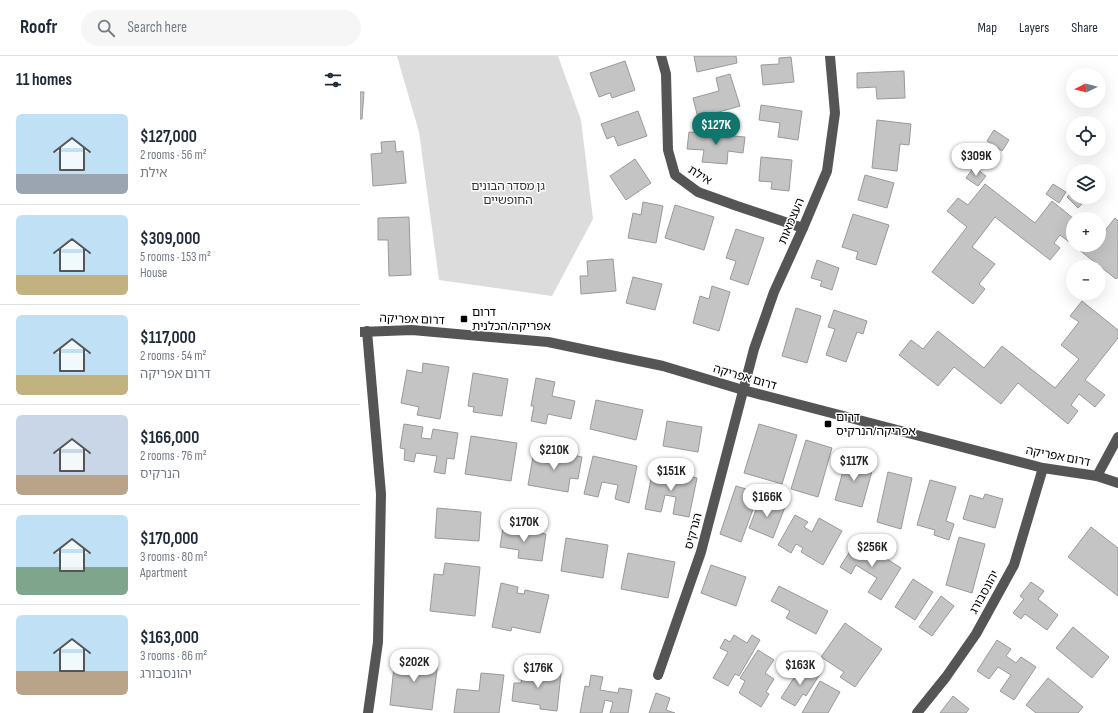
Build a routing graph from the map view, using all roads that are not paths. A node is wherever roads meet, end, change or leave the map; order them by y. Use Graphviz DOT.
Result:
graph roads {
  1 [pos="661,56"];
  2 [pos="830,56"];
  3 [pos="803,228"];
  4 [pos="364,331"];
  5 [pos="743,390"];
  6 [pos="1118,437"];
  7 [pos="1043,468"];
  8 [pos="1097,476"];
  9 [pos="1118,483"];
  10 [pos="658,675"];
  11 [pos="368,713"];
  12 [pos="917,713"];
  1 -- 3 [label="street, אילת"];
  2 -- 3 [label="street, העצמאות"];
  3 -- 5 [label="street, העצמאות"];
  4 -- 5 [label="street, דרום אפריקה"];
  4 -- 11 [label="street"];
  5 -- 7 [label="street, דרום אפריקה"];
  5 -- 10 [label="street, הנרקיס"];
  6 -- 8 [label="street"];
  7 -- 8 [label="street, דרום אפריקה"];
  7 -- 12 [label="street, יהונסבורג"];
  8 -- 9 [label="street, דרום אפריקה"];
}
